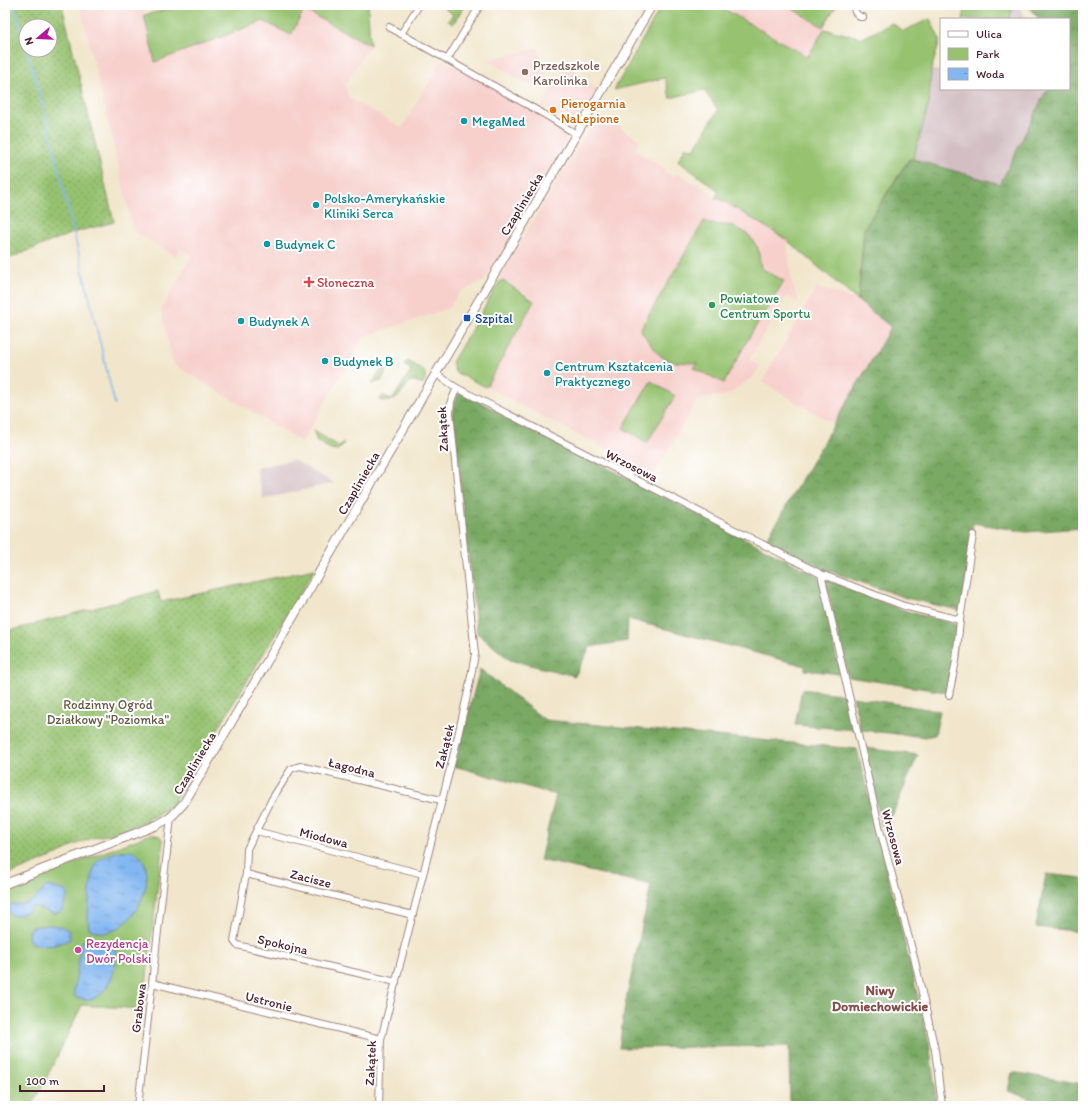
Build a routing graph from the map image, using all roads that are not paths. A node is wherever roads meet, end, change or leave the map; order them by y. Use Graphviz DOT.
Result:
graph roads {
  1 [pos="419,5"];
  2 [pos="478,5"];
  3 [pos="652,5"];
  4 [pos="852,5"];
  5 [pos="863,17"];
  6 [pos="389,27"];
  7 [pos="401,34"];
  8 [pos="447,60"];
  9 [pos="576,134"];
  10 [pos="435,373"];
  11 [pos="457,388"];
  12 [pos="973,534"];
  13 [pos="821,574"];
  14 [pos="960,620"];
  15 [pos="949,695"];
  16 [pos="442,800"];
  17 [pos="171,817"];
  18 [pos="256,831"];
  19 [pos="246,874"];
  20 [pos="423,874"];
  21 [pos="5,884"];
  22 [pos="413,915"];
  23 [pos="396,982"];
  24 [pos="152,984"];
  25 [pos="381,1039"];
  26 [pos="138,1106"];
  27 [pos="379,1106"];
  28 [pos="942,1106"];
  1 -- 7 [label="street"];
  2 -- 8 [label="street"];
  3 -- 9 [label="main road, Czapliniecka"];
  4 -- 5 [label="street"];
  6 -- 7 [label="street"];
  7 -- 8 [label="street"];
  8 -- 9 [label="street"];
  9 -- 10 [label="main road, Czapliniecka"];
  10 -- 11 [label="street, Wrzosowa"];
  10 -- 17 [label="main road, Czapliniecka"];
  11 -- 13 [label="street, Wrzosowa"];
  11 -- 16 [label="street, Zakątek"];
  12 -- 14 [label="street"];
  13 -- 14 [label="street, Wrzosowa"];
  13 -- 28 [label="street, Wrzosowa"];
  14 -- 15 [label="street"];
  16 -- 18 [label="street, Łagodna"];
  16 -- 20 [label="street, Zakątek"];
  17 -- 21 [label="main road, Czapliniecka"];
  17 -- 24 [label="street, Grabowa"];
  18 -- 19 [label="street"];
  18 -- 20 [label="street, Miodowa"];
  19 -- 22 [label="street, Zacisze"];
  19 -- 23 [label="street, Spokojna"];
  20 -- 22 [label="street, Zakątek"];
  22 -- 23 [label="street, Zakątek"];
  23 -- 25 [label="street, Zakątek"];
  24 -- 25 [label="street, Ustronie"];
  24 -- 26 [label="street, Grabowa"];
  25 -- 27 [label="street, Zakątek"];
}
